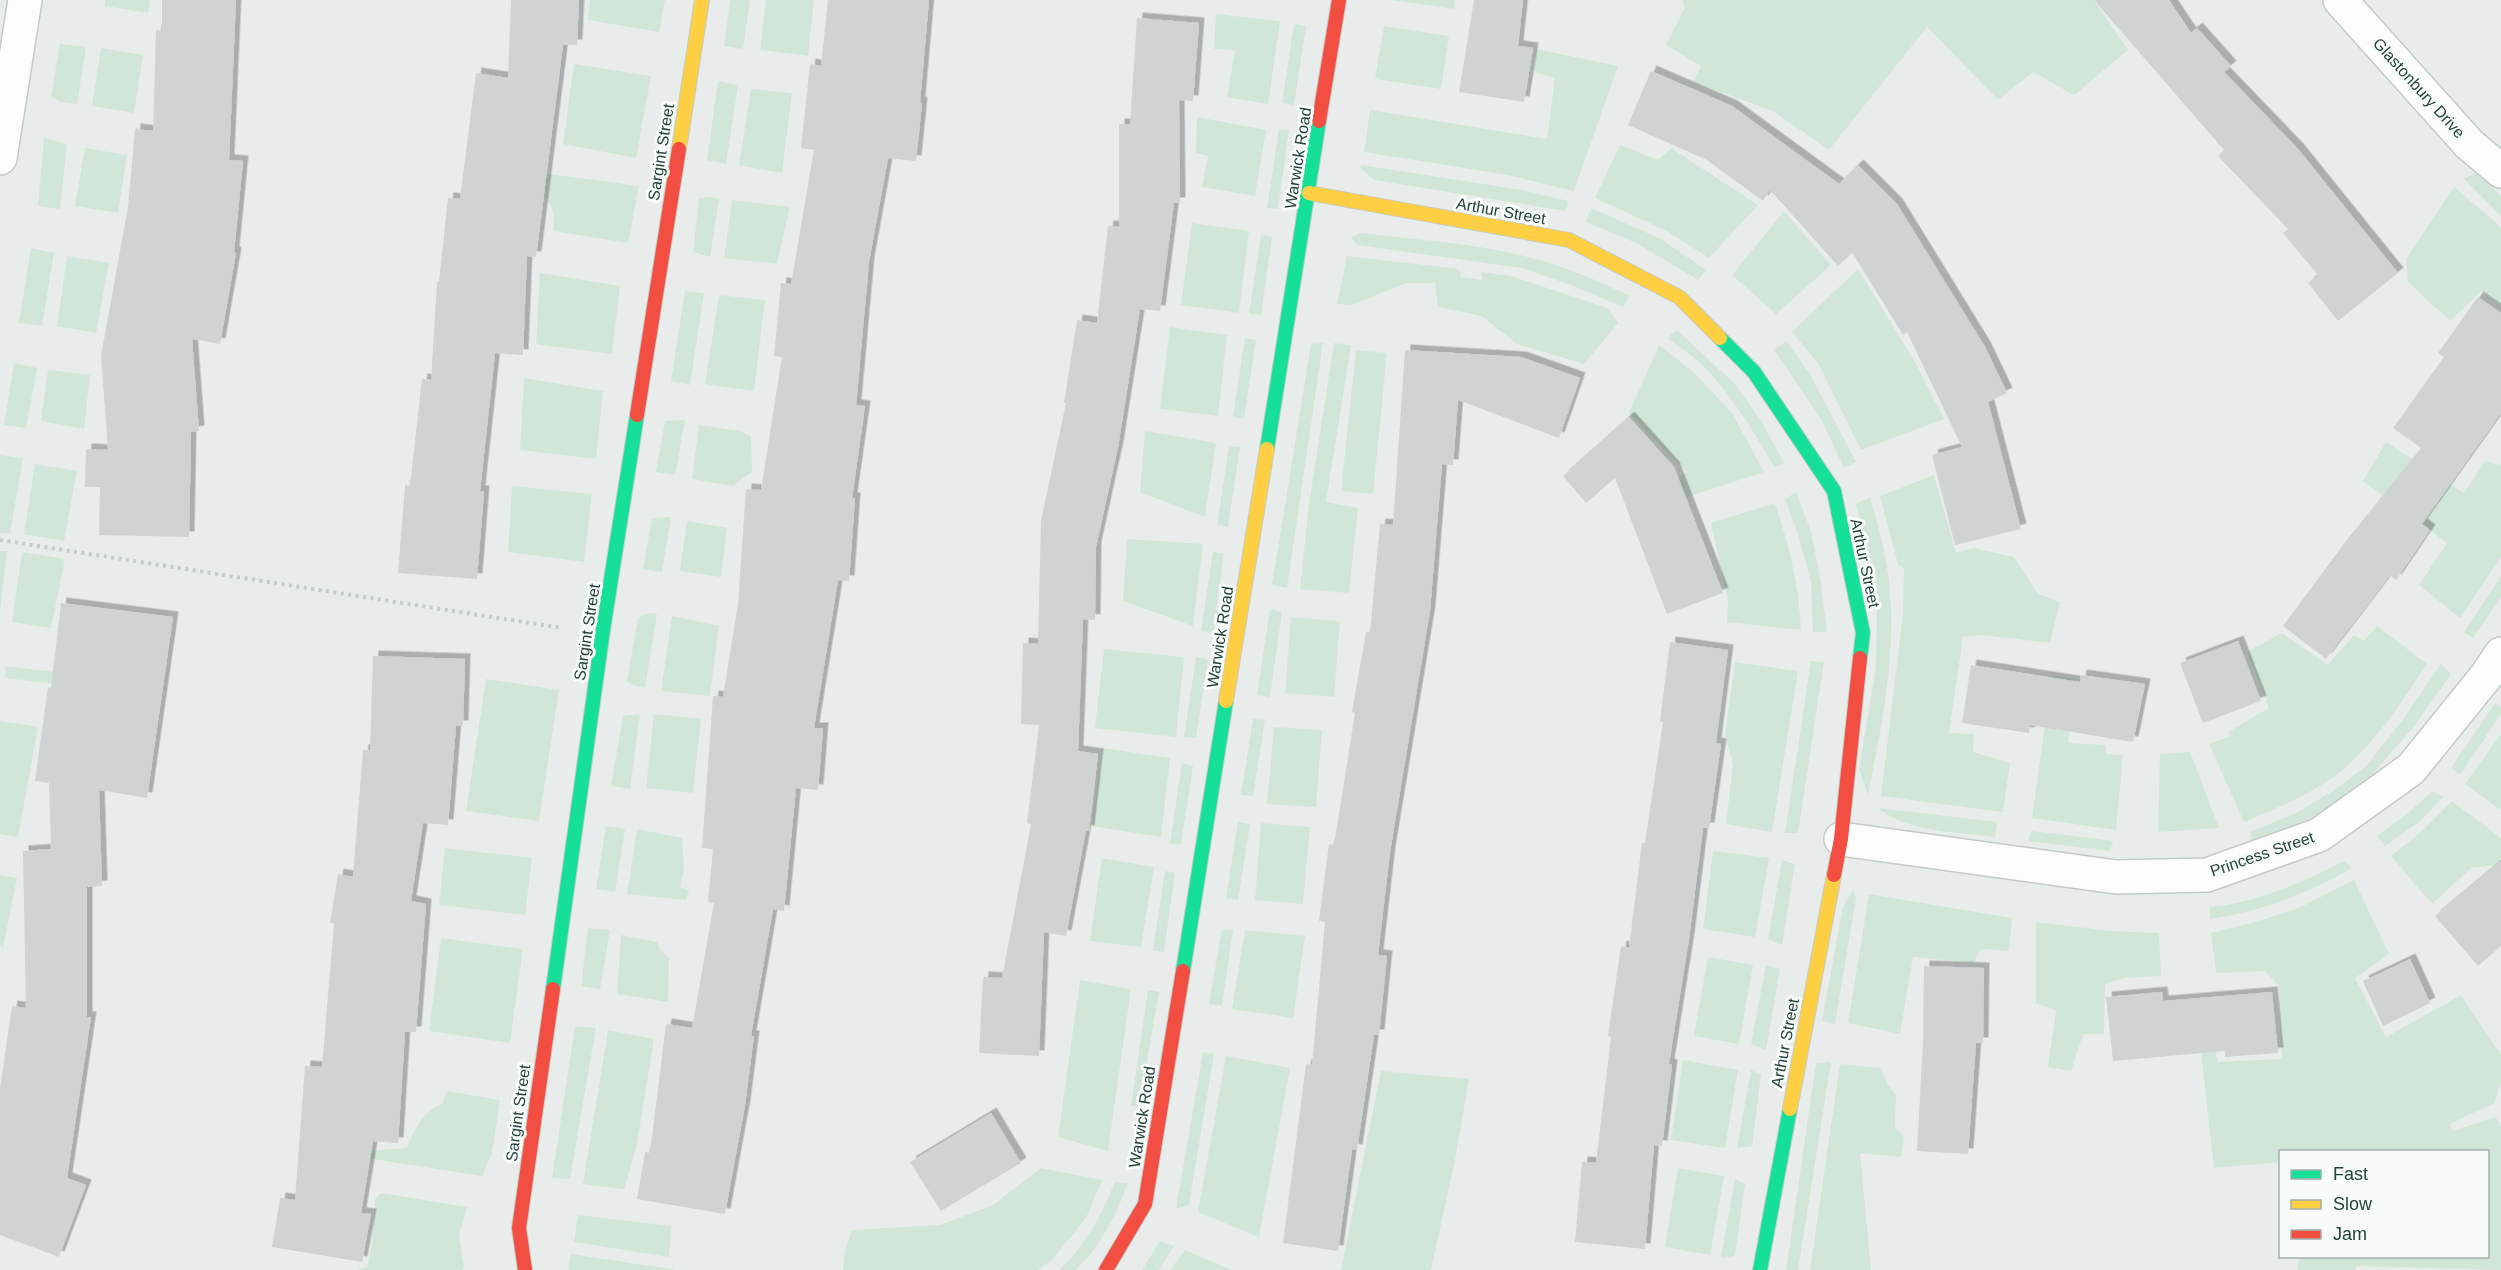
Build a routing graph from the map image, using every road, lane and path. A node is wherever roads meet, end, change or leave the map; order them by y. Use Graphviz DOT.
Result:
graph roads {
  1 [pos="25,0"];
  2 [pos="702,0"];
  3 [pos="1339,0"];
  4 [pos="2340,0"];
  5 [pos="0,158"];
  6 [pos="2501,171"];
  7 [pos="1309,194"];
  8 [pos="0,540"];
  9 [pos="603,630"];
  10 [pos="2501,654"];
  11 [pos="1841,839"];
  12 [pos="525,1270"];
  13 [pos="1106,1270"];
  14 [pos="1760,1270"];
  1 -- 5 [label="street"];
  2 -- 9 [label="street, Sargint Street"];
  3 -- 7 [label="street, Warwick Road"];
  4 -- 6 [label="street, Glastonbury Drive"];
  7 -- 11 [label="street, Arthur Street"];
  7 -- 13 [label="street, Warwick Road"];
  8 -- 9 [label="path"];
  9 -- 12 [label="street, Sargint Street"];
  10 -- 11 [label="street, Princess Street"];
  11 -- 14 [label="street, Arthur Street"];
}
